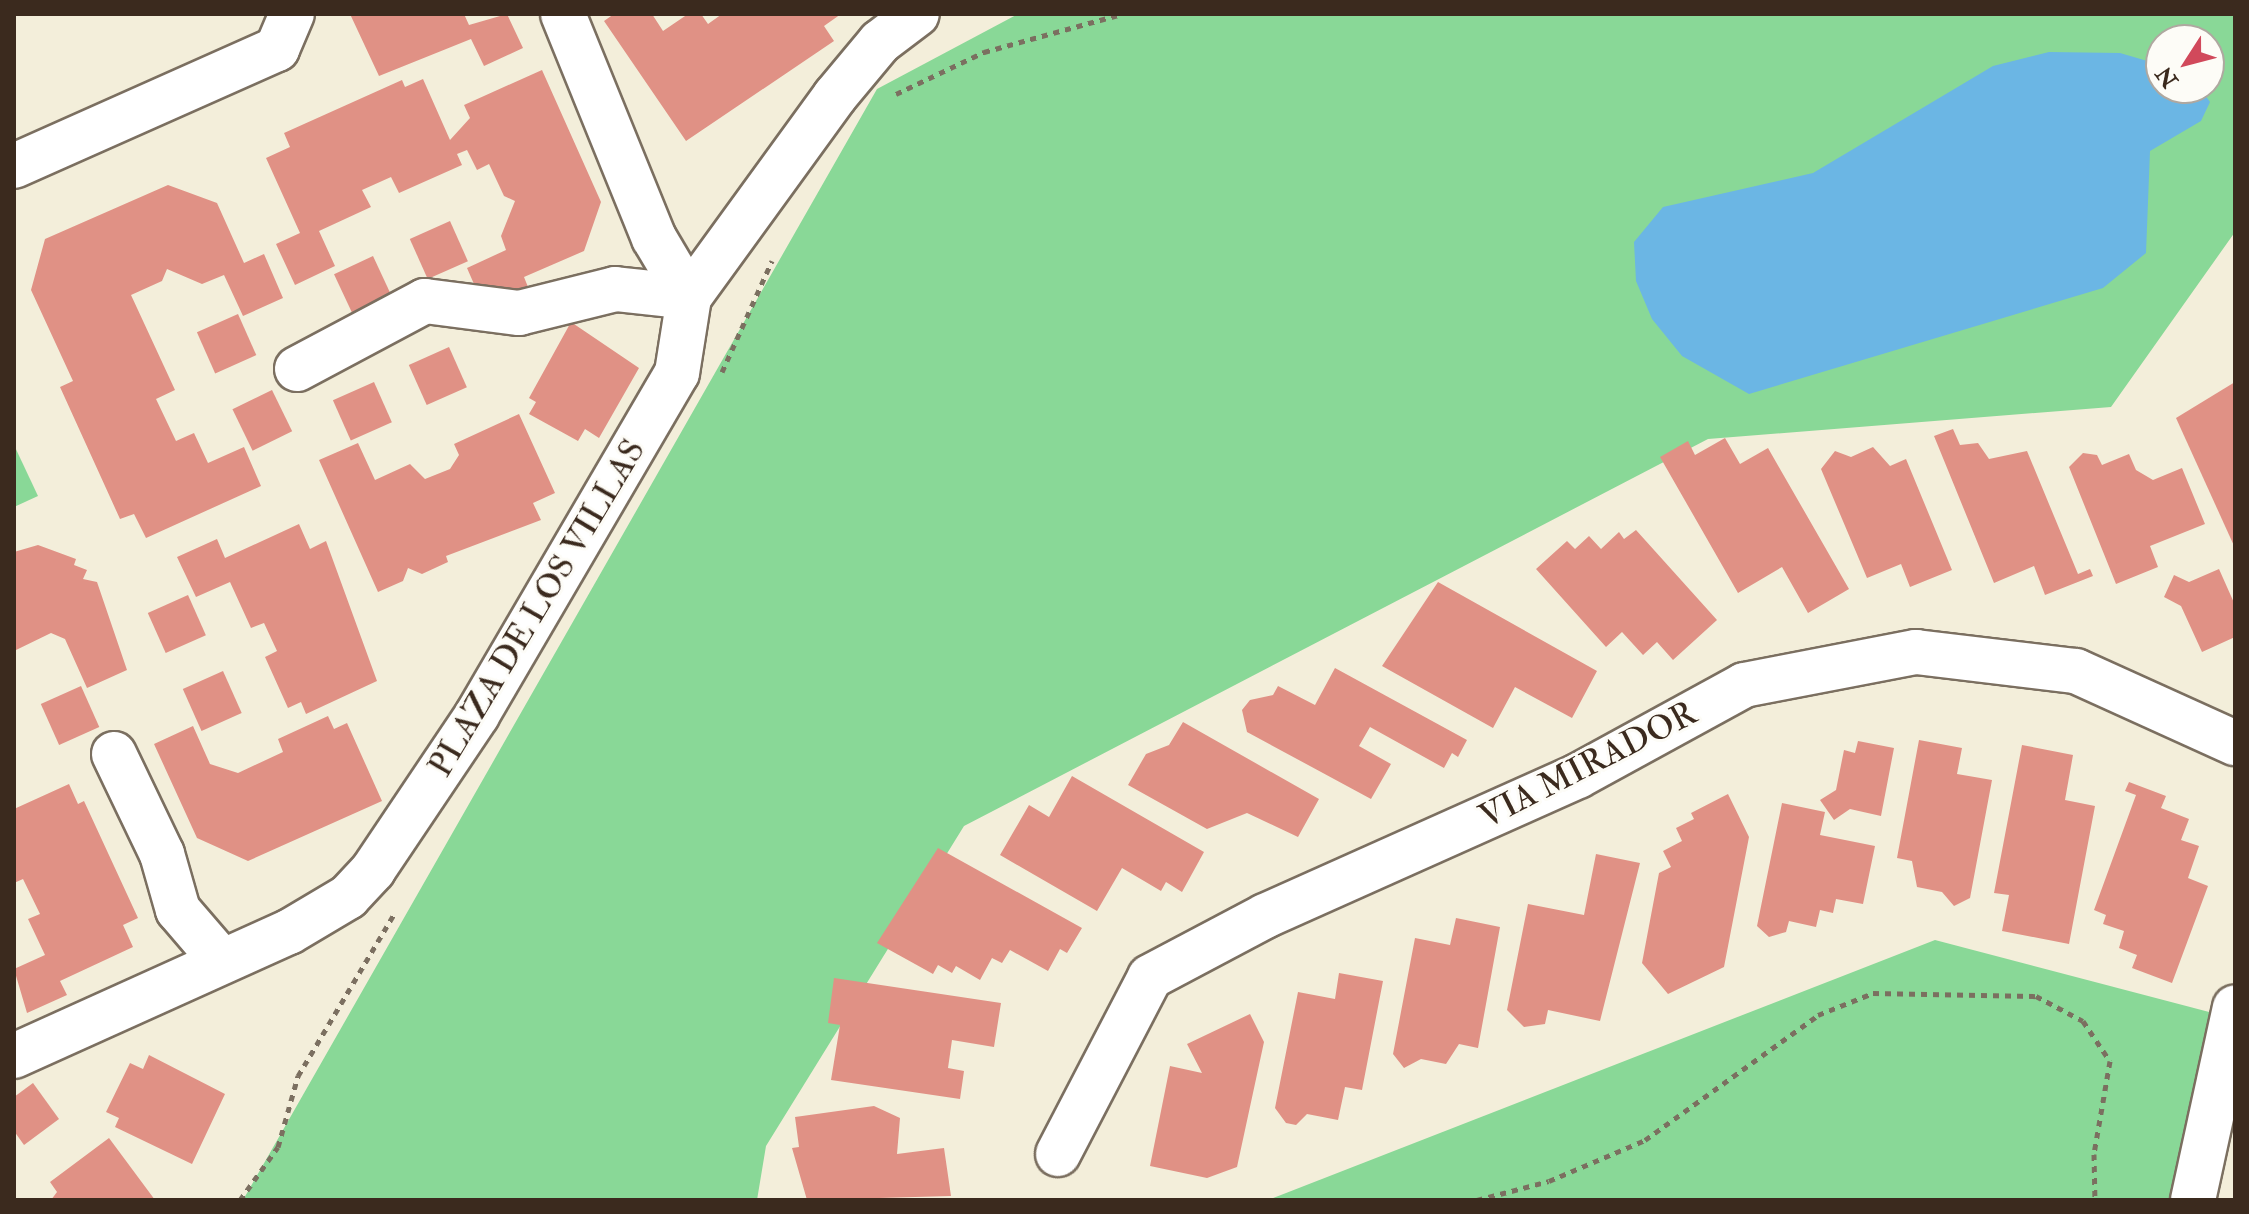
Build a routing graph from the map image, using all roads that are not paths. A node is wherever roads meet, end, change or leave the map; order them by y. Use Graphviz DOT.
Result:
graph roads {
  1 [pos="292,14"];
  2 [pos="563,14"];
  3 [pos="917,14"];
  4 [pos="14,166"];
  5 [pos="689,297"];
  6 [pos="297,369"];
  7 [pos="2235,743"];
  8 [pos="114,754"];
  9 [pos="221,960"];
  10 [pos="2235,1008"];
  11 [pos="14,1056"];
  12 [pos="1058,1154"];
  13 [pos="2193,1200"];
  1 -- 4 [label="street"];
  2 -- 5 [label="street"];
  3 -- 5 [label="street, PLAZA DE LOS VILLAS"];
  5 -- 6 [label="street"];
  5 -- 9 [label="street, PLAZA DE LOS VILLAS"];
  7 -- 12 [label="street, VIA MIRADOR"];
  8 -- 9 [label="street"];
  9 -- 11 [label="street, PLAZA DE LOS VILLAS"];
  10 -- 13 [label="street"];
}
